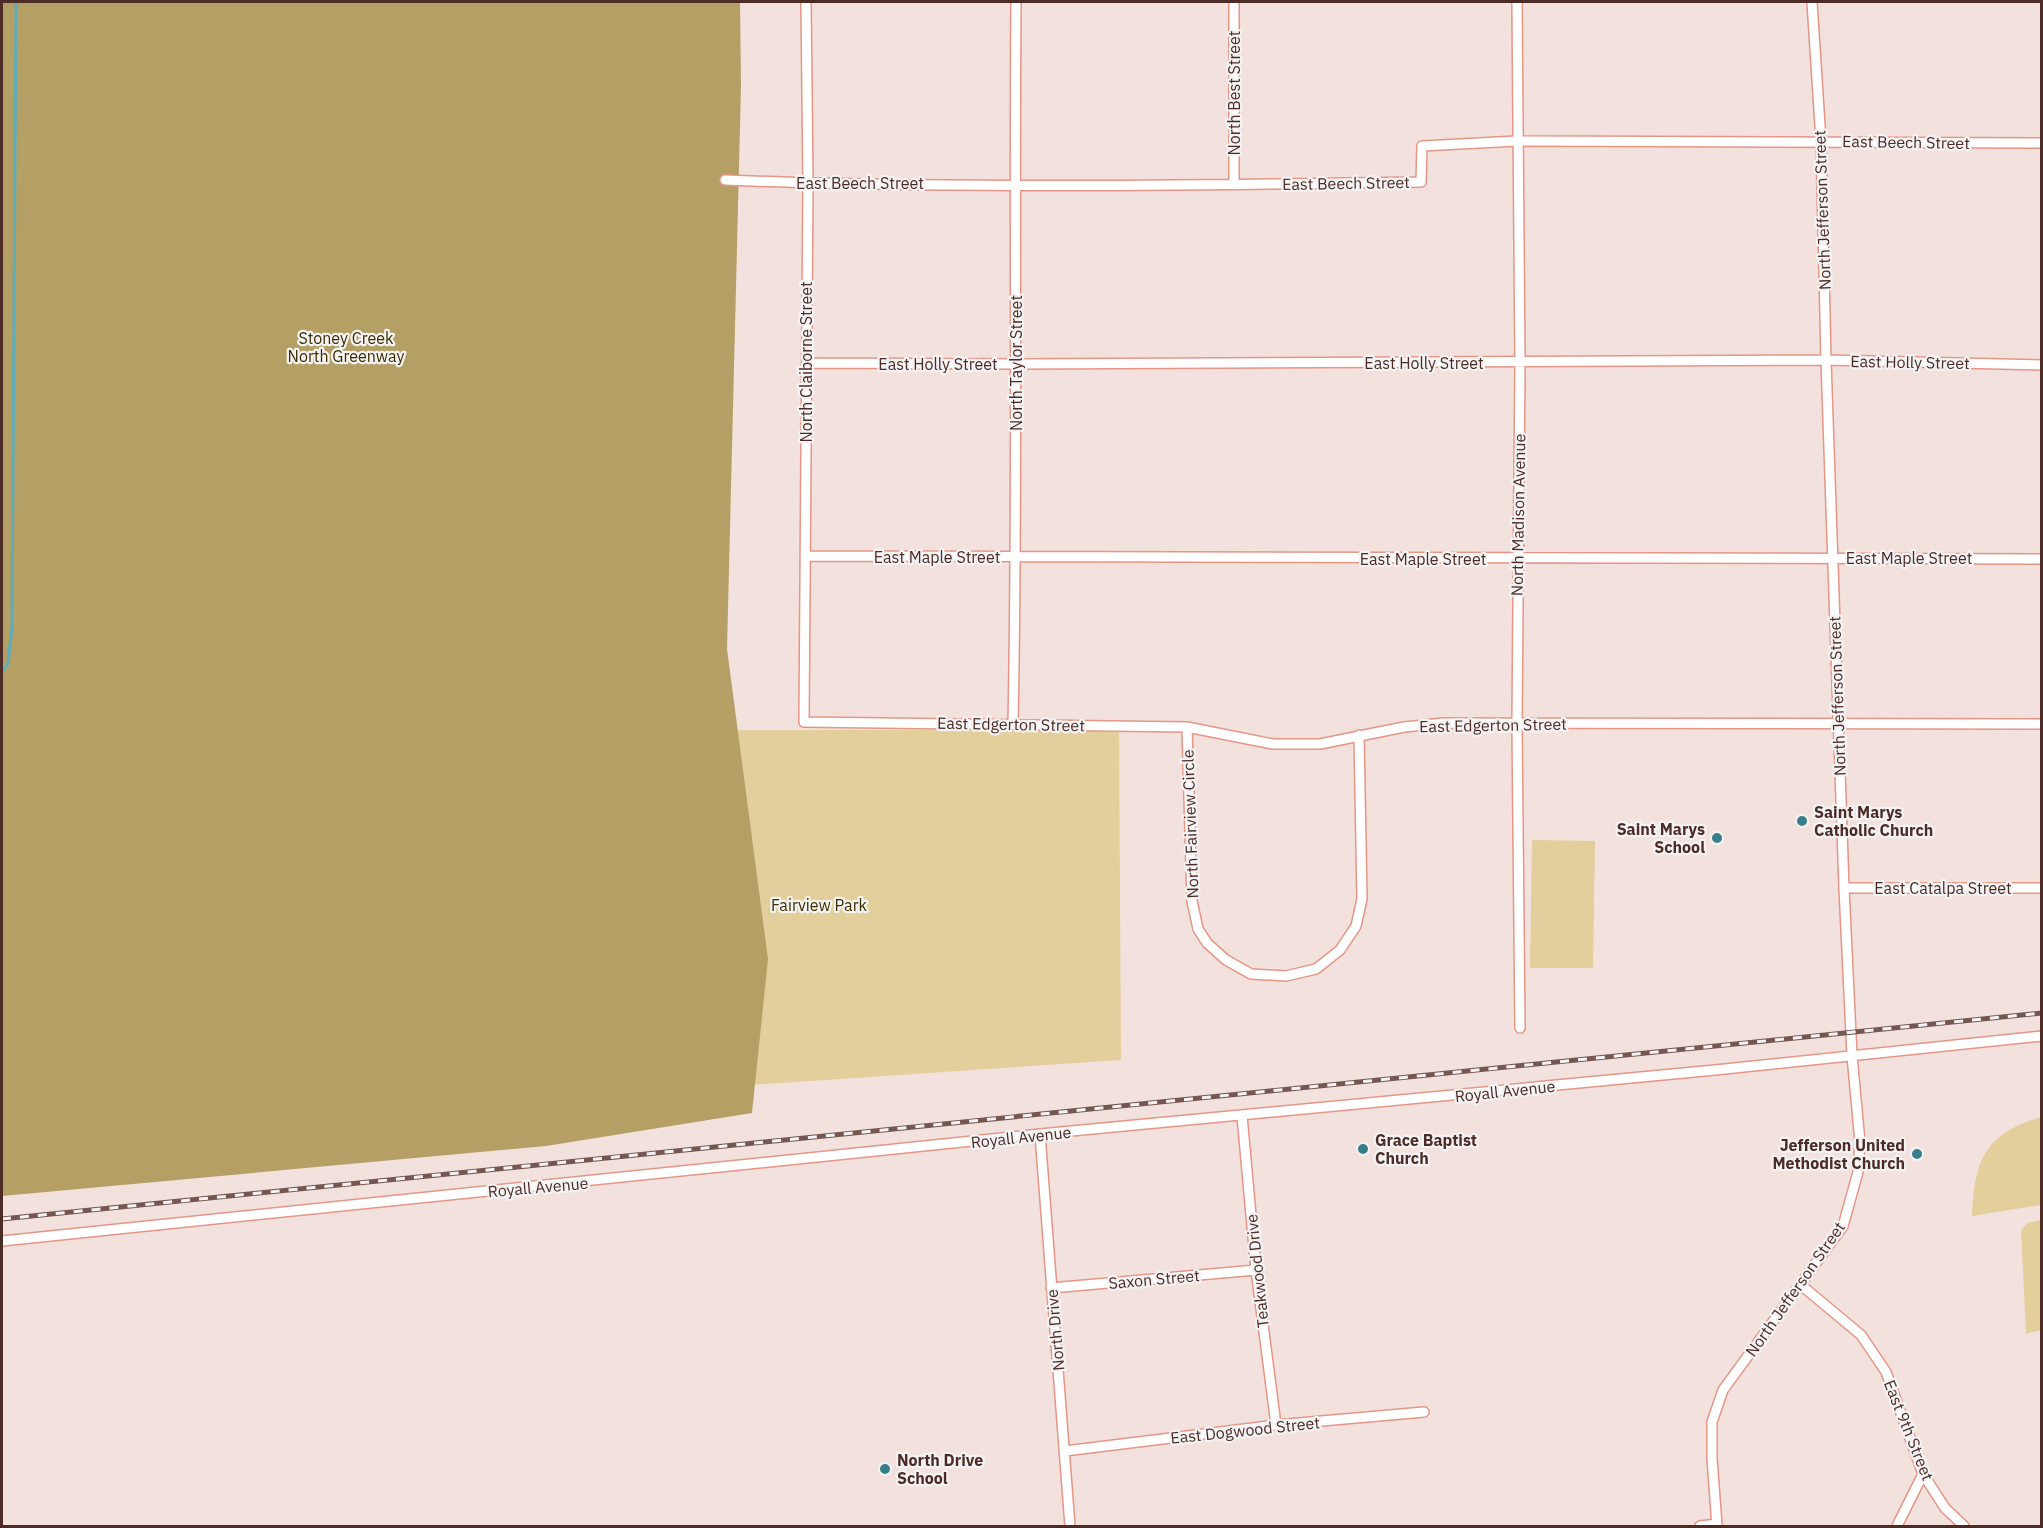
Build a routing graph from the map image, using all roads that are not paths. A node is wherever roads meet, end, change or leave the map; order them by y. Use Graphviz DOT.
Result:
graph roads {
  1 [pos="806,2"];
  2 [pos="1016,2"];
  3 [pos="1234,2"];
  4 [pos="1517,2"];
  5 [pos="1812,2"];
  6 [pos="1517,141"];
  7 [pos="1821,141"];
  8 [pos="2042,143"];
  9 [pos="725,180"];
  10 [pos="808,183"];
  11 [pos="1014,184"];
  12 [pos="1234,184"];
  13 [pos="1826,360"];
  14 [pos="807,363"];
  15 [pos="1520,363"];
  16 [pos="1017,364"];
  17 [pos="2042,365"];
  18 [pos="805,556"];
  19 [pos="1016,557"];
  20 [pos="1832,558"];
  21 [pos="1517,559"];
  22 [pos="2042,559"];
  23 [pos="804,722"];
  24 [pos="1012,724"];
  25 [pos="1517,724"];
  26 [pos="1838,724"];
  27 [pos="2042,724"];
  28 [pos="1187,727"];
  29 [pos="1359,735"];
  30 [pos="1844,888"];
  31 [pos="2042,888"];
  32 [pos="1520,1028"];
  33 [pos="2042,1036"];
  34 [pos="1852,1056"];
  35 [pos="1242,1116"];
  36 [pos="1040,1134"];
  37 [pos="2,1241"];
  38 [pos="1256,1270"];
  39 [pos="1801,1285"];
  40 [pos="1052,1288"];
  41 [pos="1424,1412"];
  42 [pos="1276,1425"];
  43 [pos="1065,1451"];
  44 [pos="1923,1474"];
  45 [pos="1717,1525"];
  46 [pos="1071,1527"];
  47 [pos="1700,1527"];
  48 [pos="1897,1527"];
  49 [pos="1964,1527"];
  1 -- 10 [label="street, North Claiborne Street"];
  2 -- 11 [label="street, North Taylor Street"];
  3 -- 12 [label="street, North Best Street"];
  4 -- 6 [label="street, North Madison Avenue"];
  5 -- 7 [label="street, North Jefferson Street"];
  6 -- 7 [label="street, East Beech Street"];
  6 -- 12 [label="street, East Beech Street"];
  6 -- 15 [label="street, North Madison Avenue"];
  7 -- 8 [label="street, East Beech Street"];
  7 -- 13 [label="street, North Jefferson Street"];
  9 -- 10 [label="street, East Beech Street"];
  10 -- 11 [label="street, East Beech Street"];
  10 -- 14 [label="street, North Claiborne Street"];
  11 -- 12 [label="street, East Beech Street"];
  11 -- 16 [label="street, North Taylor Street"];
  13 -- 15 [label="street, East Holly Street"];
  13 -- 17 [label="street, East Holly Street"];
  13 -- 20 [label="street, North Jefferson Street"];
  14 -- 16 [label="street, East Holly Street"];
  14 -- 18 [label="street, North Claiborne Street"];
  15 -- 16 [label="street, East Holly Street"];
  15 -- 21 [label="street, North Madison Avenue"];
  16 -- 19 [label="street, North Taylor Street"];
  18 -- 19 [label="street, East Maple Street"];
  18 -- 23 [label="street, North Claiborne Street"];
  19 -- 21 [label="street, East Maple Street"];
  19 -- 24 [label="street, North Taylor Street"];
  20 -- 21 [label="street, East Maple Street"];
  20 -- 22 [label="street, East Maple Street"];
  20 -- 26 [label="street, North Jefferson Street"];
  21 -- 25 [label="street, North Madison Avenue"];
  23 -- 24 [label="street, East Edgerton Street"];
  24 -- 28 [label="street, East Edgerton Street"];
  25 -- 26 [label="street, East Edgerton Street"];
  25 -- 29 [label="street, East Edgerton Street"];
  25 -- 32 [label="street, North Madison Avenue"];
  26 -- 27 [label="street, East Edgerton Street"];
  26 -- 30 [label="street, North Jefferson Street"];
  28 -- 29 [label="street, East Edgerton Street"];
  28 -- 29 [label="street, North Fairview Circle"];
  30 -- 31 [label="street, East Catalpa Street"];
  30 -- 34 [label="street, North Jefferson Street"];
  33 -- 34 [label="street, Royall Avenue"];
  34 -- 35 [label="street, Royall Avenue"];
  34 -- 39 [label="street, North Jefferson Street"];
  35 -- 36 [label="street, Royall Avenue"];
  35 -- 38 [label="street, Teakwood Drive"];
  36 -- 37 [label="street, Royall Avenue"];
  36 -- 40 [label="street, North Drive"];
  38 -- 40 [label="street, Saxon Street"];
  38 -- 42 [label="street, Teakwood Drive"];
  39 -- 44 [label="street, East 9th Street"];
  39 -- 45 [label="street, North Jefferson Street"];
  40 -- 43 [label="street, North Drive"];
  41 -- 42 [label="street, East Dogwood Street"];
  42 -- 43 [label="street, East Dogwood Street"];
  43 -- 46 [label="street, North Drive"];
  44 -- 48 [label="street"];
  44 -- 49 [label="street, East 9th Street"];
  45 -- 47 [label="street"];
}
